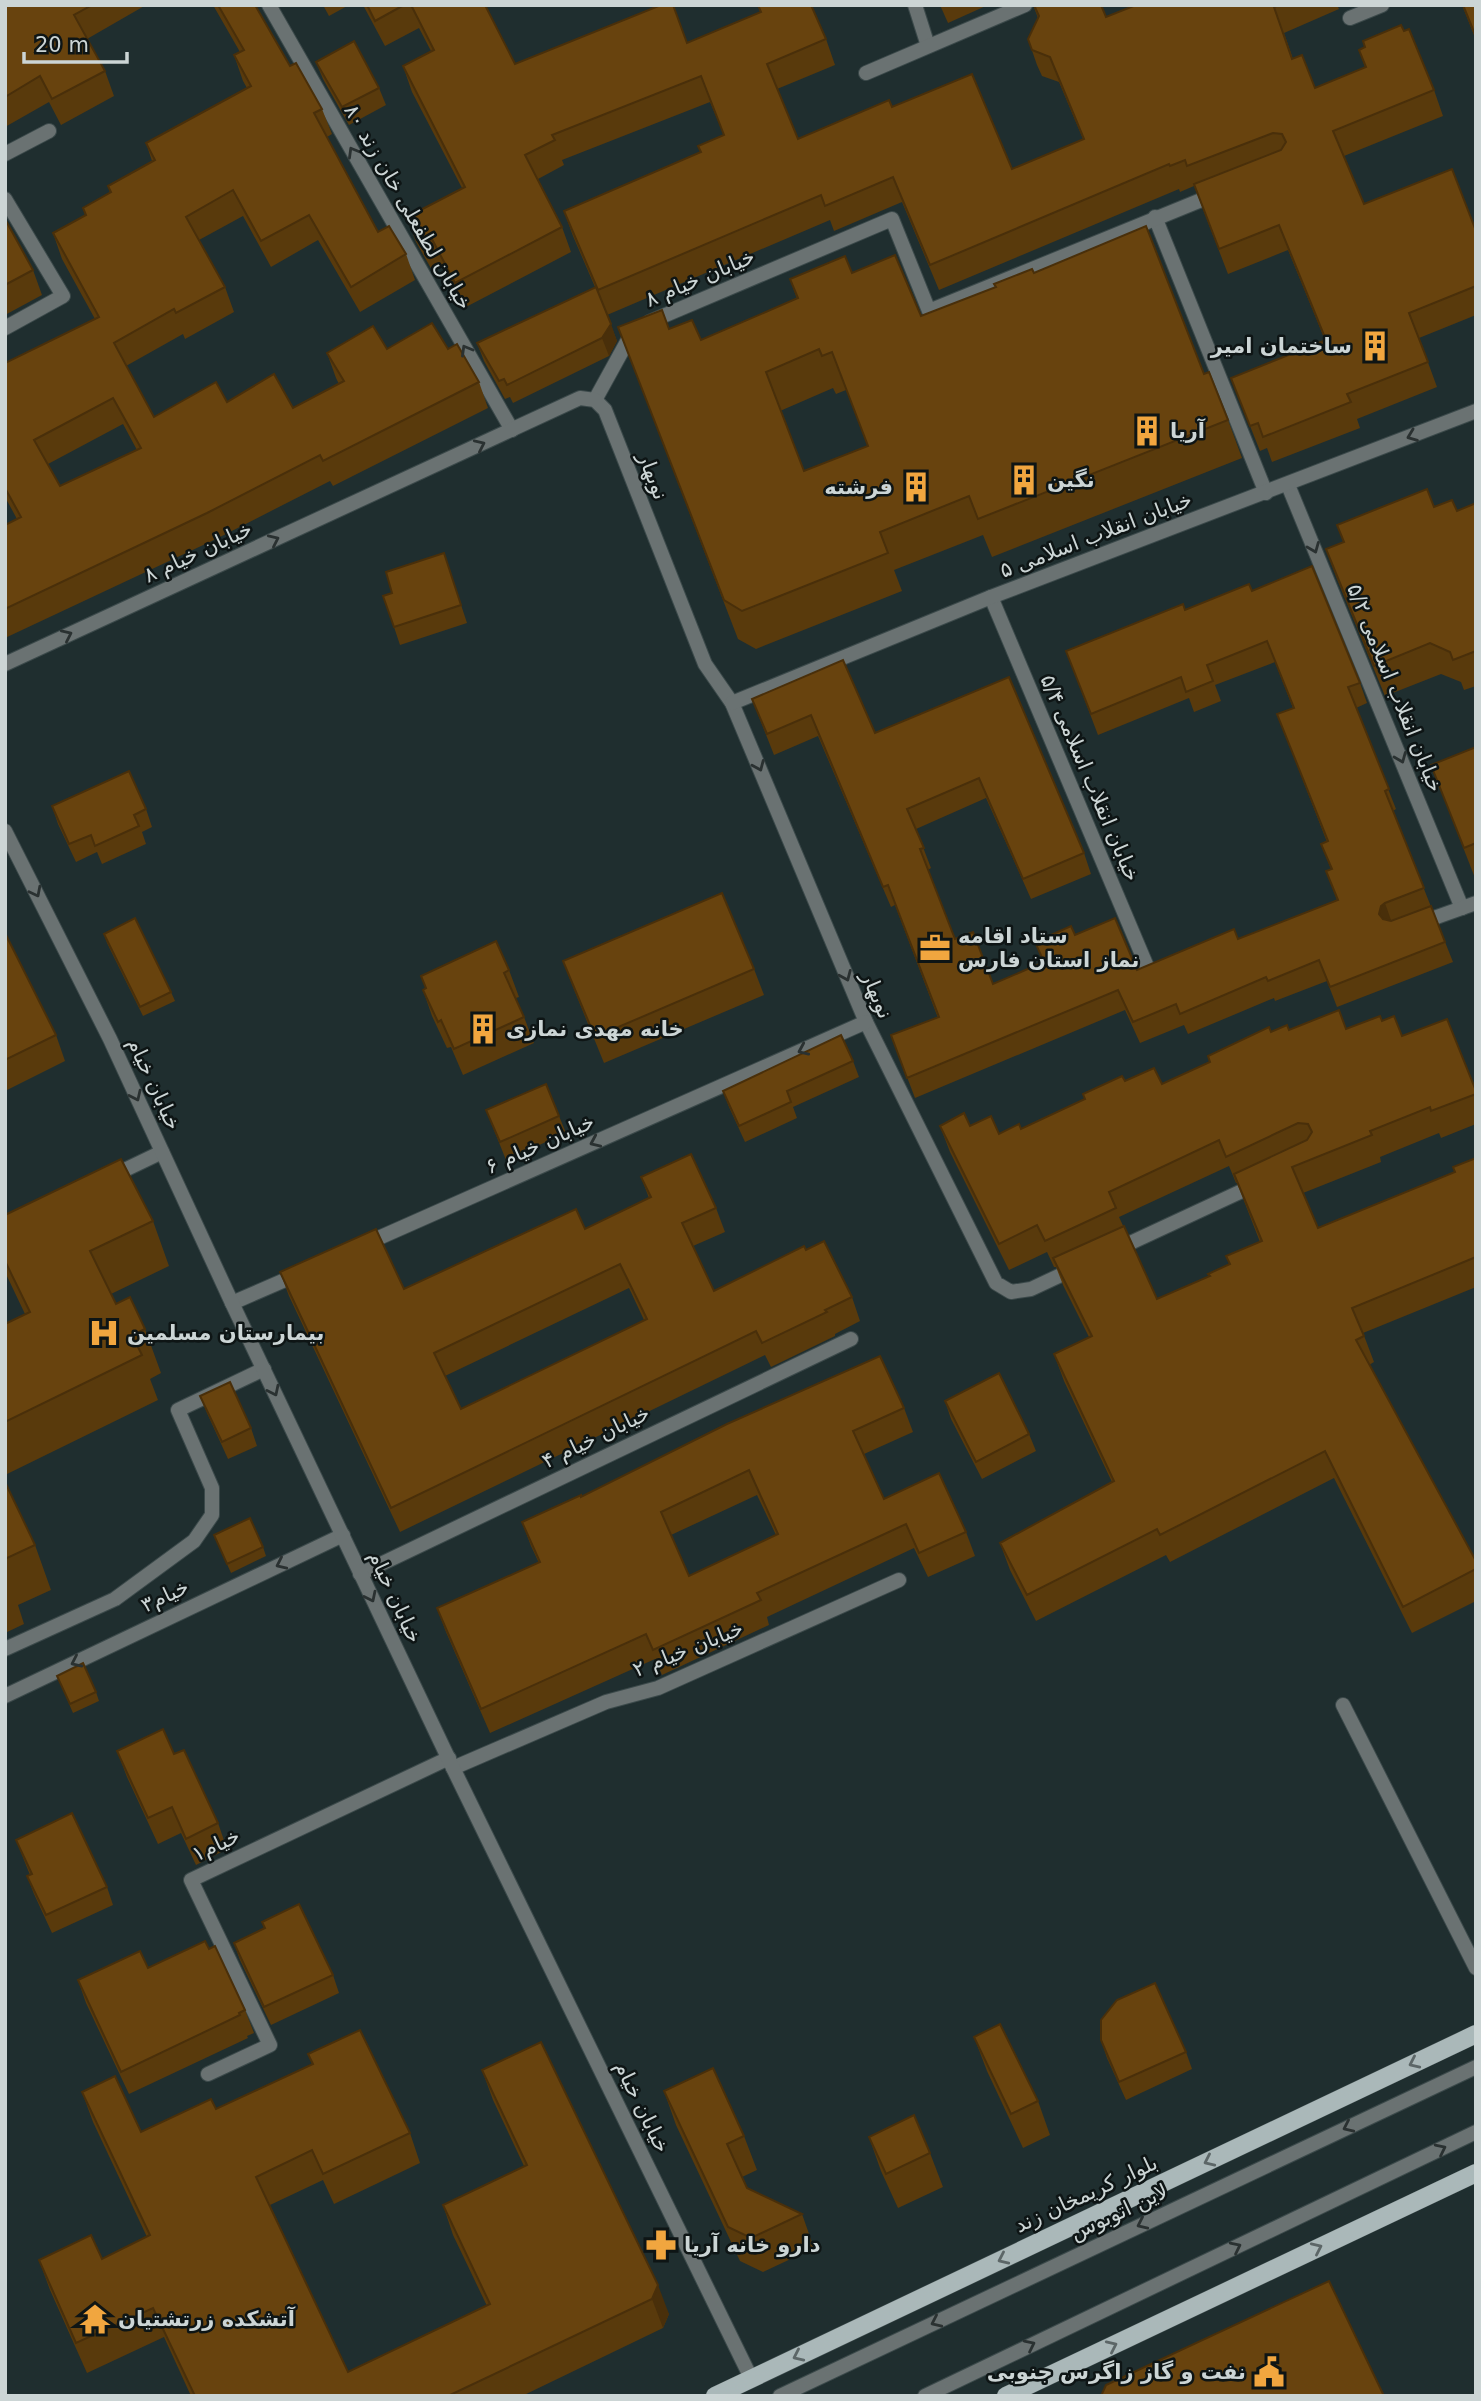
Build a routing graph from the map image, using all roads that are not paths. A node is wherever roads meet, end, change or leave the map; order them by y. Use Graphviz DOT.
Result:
graph roads {
  1 [pos="268,5"];
  2 [pos="915,5"];
  3 [pos="1026,5"];
  4 [pos="1382,5"];
  5 [pos="1350,18"];
  6 [pos="928,46"];
  7 [pos="866,73"];
  8 [pos="49,131"];
  9 [pos="5,154"];
  10 [pos="1233,187"];
  11 [pos="5,199"];
  12 [pos="1155,217"];
  13 [pos="5,328"];
  14 [pos="595,400"];
  15 [pos="1476,411"];
  16 [pos="512,430"];
  17 [pos="1288,485"];
  18 [pos="1266,493"];
  19 [pos="991,597"];
  20 [pos="5,664"];
  21 [pos="732,703"];
  22 [pos="5,831"];
  23 [pos="1469,905"];
  24 [pos="1407,928"];
  25 [pos="1151,976"];
  26 [pos="866,1022"];
  27 [pos="162,1152"];
  28 [pos="1276,1175"];
  29 [pos="96,1183"];
  30 [pos="346,1253"];
  31 [pos="308,1269"];
  32 [pos="232,1303"];
  33 [pos="851,1339"];
  34 [pos="264,1369"];
  35 [pos="343,1535"];
  36 [pos="360,1574"];
  37 [pos="899,1580"];
  38 [pos="5,1649"];
  39 [pos="5,1696"];
  40 [pos="1343,1705"];
  41 [pos="451,1763"];
  42 [pos="1476,1968"];
  43 [pos="1476,2034"];
  44 [pos="1476,2067"];
  45 [pos="208,2074"];
  46 [pos="1476,2132"];
  47 [pos="1476,2173"];
  48 [pos="751,2378"];
  49 [pos="1024,2392"];
  50 [pos="715,2396"];
  51 [pos="780,2396"];
  52 [pos="925,2396"];
  53 [pos="1006,2396"];
  16 -- 1 [label="street, خیابان لطفعلی خان زند ۸۰, one-way"];
  2 -- 6 [label="street"];
  3 -- 6 [label="street"];
  4 -- 5 [label="street"];
  6 -- 7 [label="street"];
  8 -- 9 [label="street"];
  10 -- 12 [label="street, خیابان خیام ۸"];
  11 -- 13 [label="street"];
  12 -- 14 [label="street, خیابان خیام ۸"];
  12 -- 18 [label="street"];
  14 -- 16 [label="street, خیابان خیام ۸"];
  14 -- 21 [label="street, نوبهار"];
  15 -- 17 [label="street, خیابان انقلاب اسلامی ۵, one-way"];
  20 -- 16 [label="street, خیابان خیام ۸, one-way"];
  17 -- 18 [label="street, خیابان انقلاب اسلامی ۵"];
  17 -- 23 [label="street, خیابان انقلاب اسلامی ۵/۲, one-way"];
  18 -- 19 [label="street, خیابان انقلاب اسلامی ۵"];
  19 -- 21 [label="street, خیابان انقلاب اسلامی ۵"];
  19 -- 25 [label="street, خیابان انقلاب اسلامی ۵/۴"];
  21 -- 26 [label="street, نوبهار, one-way"];
  22 -- 27 [label="street, خیابان خیام, one-way"];
  23 -- 24 [label="street"];
  26 -- 28 [label="street, نوبهار"];
  26 -- 30 [label="street, خیابان خیام ۶, one-way"];
  27 -- 29 [label="street"];
  27 -- 32 [label="street, خیابان خیام"];
  31 -- 32 [label="street"];
  32 -- 34 [label="street, خیابان خیام"];
  33 -- 36 [label="street, خیابان خیام ۴"];
  34 -- 35 [label="street, خیابان خیام, one-way"];
  34 -- 38 [label="street"];
  35 -- 36 [label="street, خیابان خیام"];
  35 -- 39 [label="street, خیام۳, one-way"];
  36 -- 41 [label="street, خیابان خیام, one-way"];
  37 -- 41 [label="street, خیابان خیام ۲"];
  40 -- 42 [label="street"];
  41 -- 45 [label="street, ۱خیام"];
  41 -- 48 [label="street, خیابان خیام"];
  43 -- 48 [label="main road, بلوار کریمخان زند, one-way"];
  44 -- 51 [label="street, لاین اتوبوس, one-way"];
  52 -- 46 [label="street, one-way"];
  49 -- 47 [label="main road, one-way"];
  48 -- 50 [label="main road, بلوار کریمخان زند"];
  49 -- 53 [label="main road"];
}
